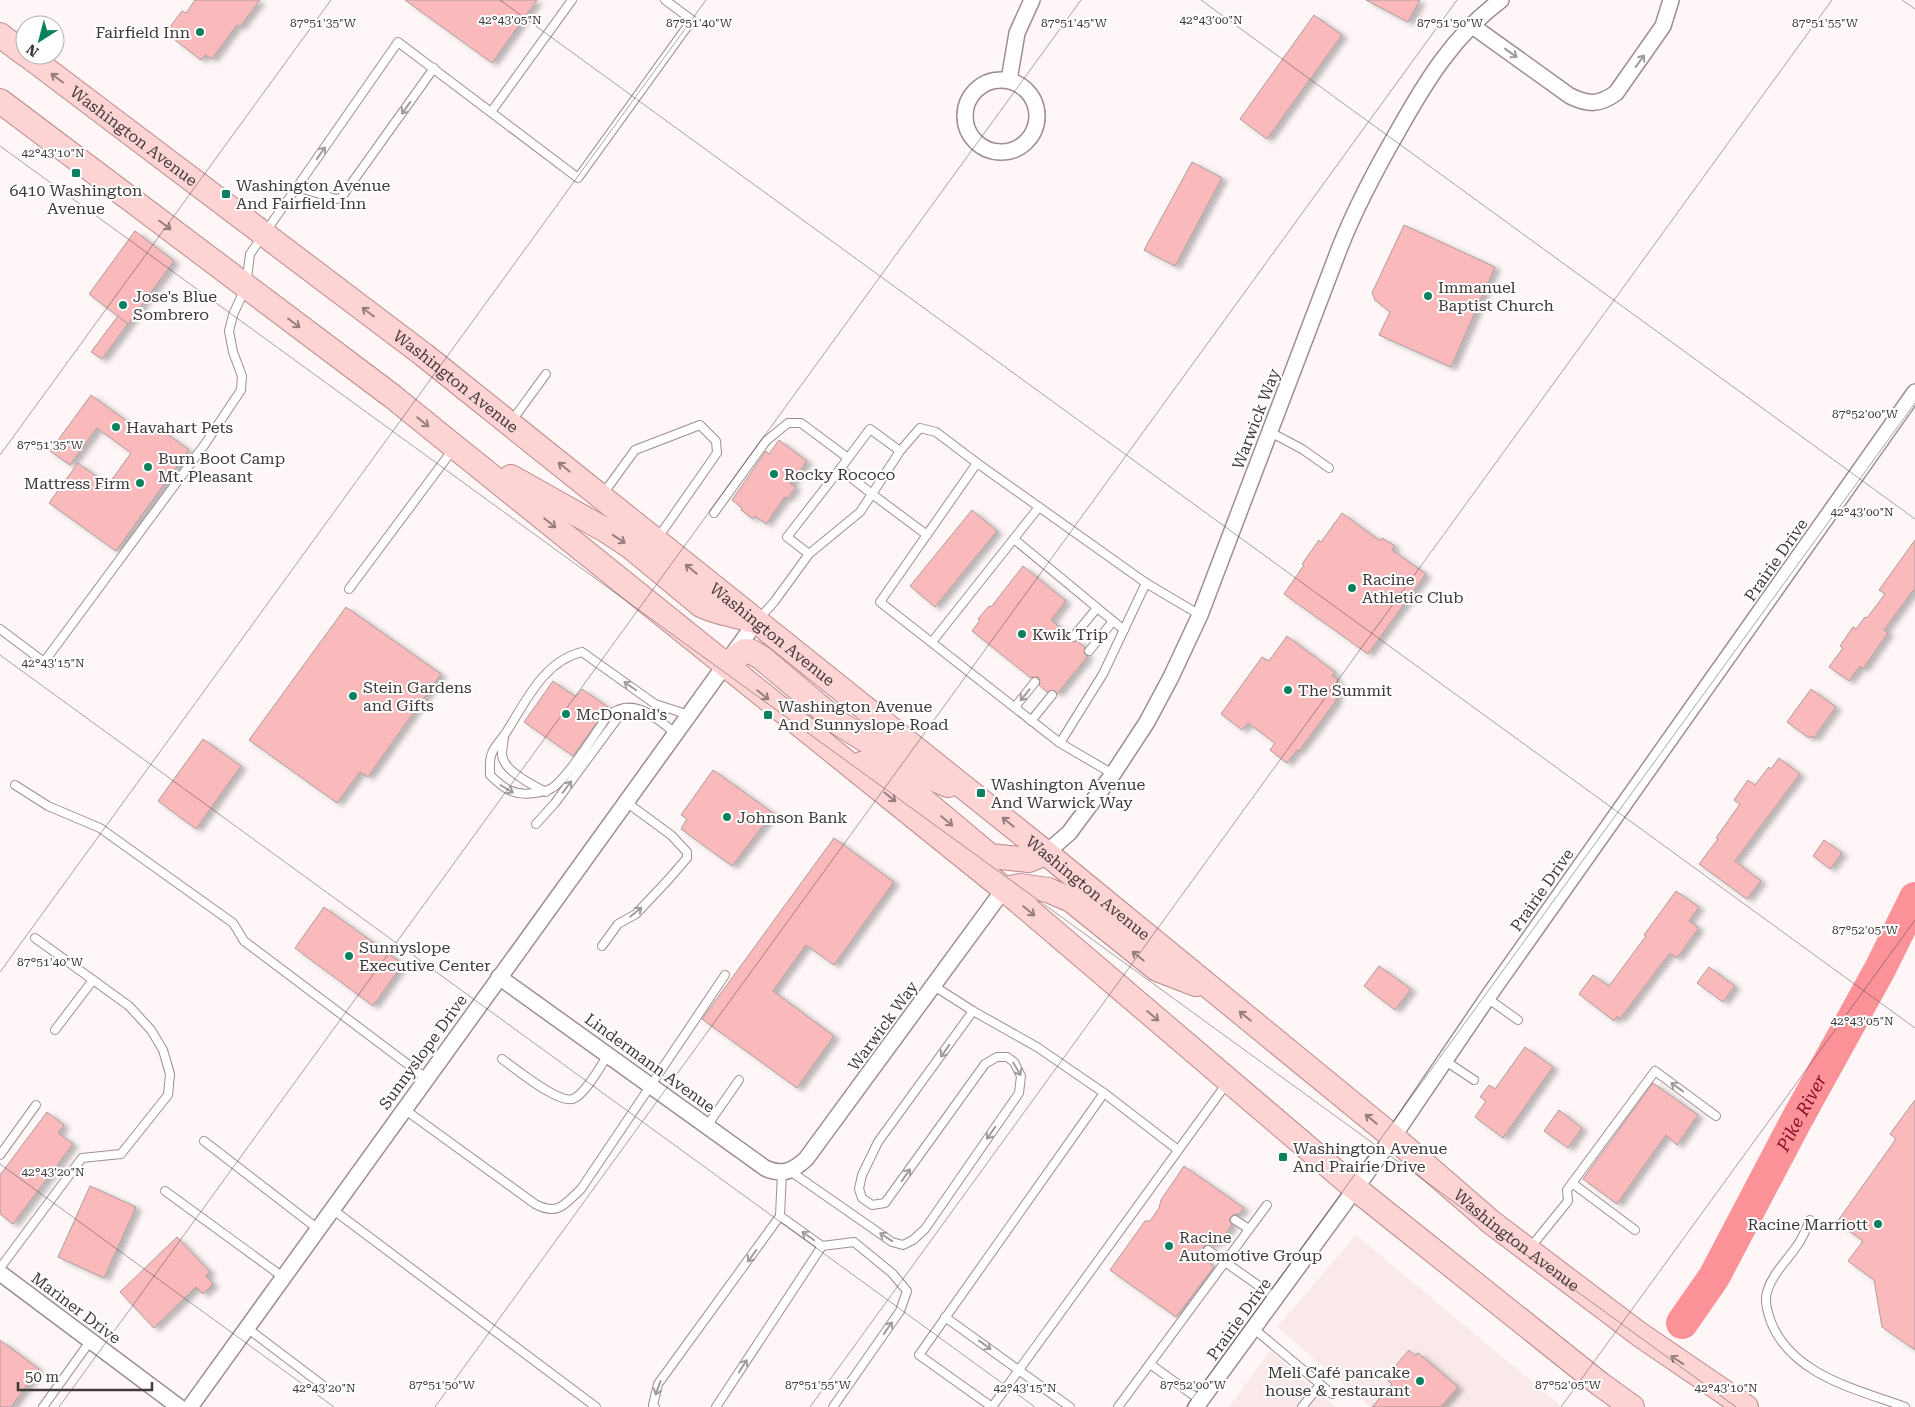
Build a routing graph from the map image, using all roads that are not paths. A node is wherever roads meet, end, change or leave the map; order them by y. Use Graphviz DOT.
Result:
graph roads {
  1 [pos="572,0"];
  2 [pos="665,0"];
  3 [pos="1032,0"];
  4 [pos="1501,0"];
  5 [pos="1671,0"];
  6 [pos="1471,25"];
  7 [pos="0,35"];
  8 [pos="15,46"];
  9 [pos="41,65"];
  10 [pos="434,68"];
  11 [pos="1009,80"];
  12 [pos="0,100"];
  13 [pos="491,112"];
  14 [pos="298,187"];
  15 [pos="265,234"];
  16 [pos="246,286"];
  17 [pos="546,374"];
  18 [pos="1915,392"];
  19 [pos="510,423"];
  20 [pos="1270,432"];
  21 [pos="455,447"];
  22 [pos="900,451"];
  23 [pos="848,458"];
  24 [pos="977,463"];
  25 [pos="1329,468"];
  26 [pos="840,469"];
  27 [pos="872,494"];
  28 [pos="601,496"];
  29 [pos="1040,507"];
  30 [pos="714,513"];
  31 [pos="927,535"];
  32 [pos="1014,539"];
  33 [pos="656,540"];
  34 [pos="809,554"];
  35 [pos="1146,583"];
  36 [pos="350,589"];
  37 [pos="1097,608"];
  38 [pos="1200,615"];
  39 [pos="1114,621"];
  40 [pos="756,622"];
  41 [pos="0,629"];
  42 [pos="1124,630"];
  43 [pos="1073,637"];
  44 [pos="932,642"];
  45 [pos="1089,651"];
  46 [pos="726,664"];
  47 [pos="1035,682"];
  48 [pos="1052,695"];
  49 [pos="1015,707"];
  50 [pos="625,708"];
  51 [pos="689,715"];
  52 [pos="1032,721"];
  53 [pos="675,733"];
  54 [pos="504,736"];
  55 [pos="1060,743"];
  56 [pos="847,762"];
  57 [pos="1113,774"];
  58 [pos="15,785"];
  59 [pos="546,792"];
  60 [pos="974,795"];
  61 [pos="626,802"];
  62 [pos="536,824"];
  63 [pos="1046,853"];
  64 [pos="1004,889"];
  65 [pos="35,938"];
  66 [pos="602,946"];
  67 [pos="725,975"];
  68 [pos="499,977"];
  69 [pos="93,980"];
  70 [pos="934,986"];
  71 [pos="1214,990"];
  72 [pos="1487,998"];
  73 [pos="974,1011"];
  74 [pos="1518,1020"];
  75 [pos="55,1030"];
  76 [pos="608,1055"];
  77 [pos="502,1059"];
  78 [pos="1444,1060"];
  79 [pos="426,1078"];
  80 [pos="739,1080"];
  81 [pos="1474,1080"];
  82 [pos="1229,1081"];
  83 [pos="651,1086"];
  84 [pos="1104,1093"];
  85 [pos="36,1105"];
  86 [pos="404,1109"];
  87 [pos="1716,1116"];
  88 [pos="707,1126"];
  89 [pos="1393,1137"];
  90 [pos="204,1141"];
  91 [pos="1178,1150"];
  92 [pos="0,1155"];
  93 [pos="786,1172"];
  94 [pos="1572,1183"];
  95 [pos="1356,1189"];
  96 [pos="165,1191"];
  97 [pos="1267,1205"];
  98 [pos="332,1209"];
  99 [pos="780,1216"];
  100 [pos="1235,1220"];
  101 [pos="1810,1220"];
  102 [pos="318,1229"];
  103 [pos="1250,1229"];
  104 [pos="1635,1230"];
  105 [pos="822,1246"];
  106 [pos="1208,1250"];
  107 [pos="1528,1250"];
  108 [pos="1224,1263"];
  109 [pos="0,1268"];
  110 [pos="0,1274"];
  111 [pos="283,1278"];
  112 [pos="1276,1298"];
  113 [pos="945,1317"];
  114 [pos="247,1328"];
  115 [pos="1254,1328"];
  116 [pos="91,1340"];
  117 [pos="1150,1364"];
  118 [pos="1019,1370"];
  119 [pos="1320,1385"];
  120 [pos="325,1387"];
  121 [pos="1332,1394"];
  122 [pos="1198,1404"];
  123 [pos="43,1407"];
  124 [pos="179,1407"];
  125 [pos="190,1407"];
  126 [pos="596,1407"];
  127 [pos="656,1407"];
  128 [pos="716,1407"];
  129 [pos="833,1407"];
  130 [pos="992,1407"];
  131 [pos="1070,1407"];
  132 [pos="1118,1407"];
  133 [pos="1302,1407"];
  134 [pos="1632,1407"];
  135 [pos="1746,1407"];
  136 [pos="1905,1407"];
  1 -- 13 [label="lane"];
  2 -- 13 [label="lane"];
  3 -- 11 [label="street"];
  4 -- 6 [label="street, Warwick Way"];
  6 -- 5 [label="street, one-way"];
  6 -- 20 [label="street, Warwick Way"];
  7 -- 8 [label="main road, Washington Avenue"];
  15 -- 9 [label="main road, Washington Avenue, one-way"];
  10 -- 13 [label="lane"];
  10 -- 14 [label="lane, one-way"];
  14 -- 10 [label="lane, one-way"];
  11 -- 11 [label="street"];
  12 -- 16 [label="main road, one-way"];
  14 -- 15 [label="lane"];
  15 -- 16 [label="lane"];
  19 -- 15 [label="main road, Washington Avenue, one-way"];
  16 -- 21 [label="main road, one-way"];
  16 -- 41 [label="lane"];
  17 -- 19 [label="lane"];
  18 -- 72 [label="street, Prairie Drive"];
  28 -- 19 [label="main road, Washington Avenue, one-way"];
  20 -- 25 [label="lane"];
  20 -- 38 [label="street, Warwick Way"];
  21 -- 36 [label="lane"];
  21 -- 40 [label="main road, one-way"];
  21 -- 46 [label="main road, one-way"];
  22 -- 23 [label="lane"];
  22 -- 24 [label="lane"];
  22 -- 27 [label="lane"];
  23 -- 26 [label="lane"];
  23 -- 30 [label="lane"];
  24 -- 29 [label="lane"];
  24 -- 31 [label="lane"];
  26 -- 27 [label="lane"];
  26 -- 34 [label="lane"];
  27 -- 31 [label="lane"];
  27 -- 34 [label="lane"];
  28 -- 33 [label="main road, Washington Avenue"];
  28 -- 33 [label="lane"];
  29 -- 32 [label="lane"];
  29 -- 35 [label="lane"];
  31 -- 44 [label="lane"];
  32 -- 37 [label="lane"];
  32 -- 44 [label="lane"];
  40 -- 33 [label="main road, Washington Avenue, one-way"];
  34 -- 40 [label="lane"];
  35 -- 38 [label="lane"];
  35 -- 42 [label="lane"];
  37 -- 39 [label="lane"];
  37 -- 43 [label="lane"];
  38 -- 57 [label="street, Warwick Way"];
  39 -- 42 [label="lane"];
  39 -- 45 [label="lane"];
  40 -- 46 [label="street, Sunnyslope Drive"];
  40 -- 60 [label="main road, Washington Avenue"];
  42 -- 55 [label="lane"];
  44 -- 49 [label="lane"];
  46 -- 51 [label="street, Sunnyslope Drive"];
  46 -- 56 [label="main road, one-way"];
  46 -- 60 [label="main road"];
  47 -- 49 [label="lane, one-way"];
  48 -- 52 [label="lane"];
  49 -- 52 [label="lane"];
  50 -- 53 [label="lane"];
  50 -- 59 [label="lane"];
  62 -- 50 [label="lane, one-way"];
  51 -- 53 [label="street, Sunnyslope Drive"];
  51 -- 54 [label="lane, one-way"];
  52 -- 55 [label="lane"];
  53 -- 61 [label="street, Sunnyslope Drive"];
  54 -- 59 [label="lane"];
  54 -- 59 [label="lane, one-way"];
  55 -- 57 [label="lane"];
  56 -- 63 [label="main road, one-way"];
  56 -- 64 [label="main road, one-way"];
  57 -- 63 [label="street, Warwick Way"];
  58 -- 79 [label="lane"];
  63 -- 60 [label="main road, Washington Avenue, one-way"];
  66 -- 61 [label="lane, one-way"];
  61 -- 68 [label="street, Sunnyslope Drive"];
  63 -- 71 [label="main road, Washington Avenue"];
  64 -- 70 [label="street, Warwick Way"];
  71 -- 64 [label="main road, one-way"];
  64 -- 82 [label="main road, one-way"];
  65 -- 69 [label="lane"];
  67 -- 83 [label="lane"];
  68 -- 76 [label="street, Lindermann Avenue"];
  68 -- 79 [label="street, Sunnyslope Drive"];
  69 -- 75 [label="lane"];
  69 -- 109 [label="lane"];
  70 -- 73 [label="lane"];
  70 -- 93 [label="street, Warwick Way"];
  89 -- 71 [label="main road, Washington Avenue, one-way"];
  72 -- 74 [label="lane"];
  72 -- 78 [label="street, Prairie Drive"];
  73 -- 84 [label="lane"];
  73 -- 93 [label="lane, one-way"];
  76 -- 77 [label="lane"];
  76 -- 83 [label="street, Lindermann Avenue"];
  78 -- 81 [label="lane"];
  78 -- 89 [label="street, Prairie Drive"];
  79 -- 86 [label="street, Sunnyslope Drive"];
  80 -- 88 [label="lane"];
  82 -- 91 [label="lane"];
  82 -- 95 [label="main road"];
  83 -- 86 [label="lane"];
  83 -- 88 [label="street, Lindermann Avenue"];
  84 -- 91 [label="lane"];
  84 -- 113 [label="lane"];
  85 -- 92 [label="lane"];
  86 -- 98 [label="street, Sunnyslope Drive"];
  87 -- 94 [label="lane, one-way"];
  88 -- 93 [label="street, Lindermann Avenue"];
  89 -- 95 [label="street, Prairie Drive"];
  89 -- 107 [label="main road, Washington Avenue"];
  90 -- 102 [label="lane"];
  91 -- 118 [label="lane"];
  93 -- 99 [label="lane"];
  94 -- 104 [label="lane"];
  94 -- 107 [label="lane"];
  95 -- 112 [label="street, Prairie Drive"];
  95 -- 134 [label="main road"];
  96 -- 111 [label="lane"];
  97 -- 103 [label="lane"];
  98 -- 102 [label="street, Sunnyslope Drive"];
  98 -- 126 [label="lane"];
  105 -- 99 [label="lane, one-way"];
  99 -- 127 [label="lane, one-way"];
  100 -- 103 [label="lane"];
  101 -- 136 [label="lane"];
  102 -- 111 [label="street, Sunnyslope Drive"];
  103 -- 108 [label="lane"];
  128 -- 105 [label="lane, one-way"];
  129 -- 105 [label="lane, one-way"];
  106 -- 108 [label="lane"];
  135 -- 107 [label="main road, Washington Avenue, one-way"];
  108 -- 112 [label="lane"];
  108 -- 117 [label="lane"];
  110 -- 116 [label="street, Mariner Drive"];
  111 -- 114 [label="street, Sunnyslope Drive"];
  112 -- 115 [label="street, Prairie Drive"];
  113 -- 118 [label="lane, one-way"];
  113 -- 130 [label="lane"];
  114 -- 120 [label="lane"];
  114 -- 125 [label="street, Sunnyslope Drive"];
  115 -- 119 [label="lane"];
  115 -- 122 [label="street, Prairie Drive"];
  116 -- 123 [label="lane"];
  116 -- 124 [label="street, Mariner Drive"];
  117 -- 122 [label="lane"];
  117 -- 132 [label="lane"];
  118 -- 130 [label="lane"];
  118 -- 131 [label="lane"];
  119 -- 121 [label="lane"];
  119 -- 133 [label="lane"];
}
